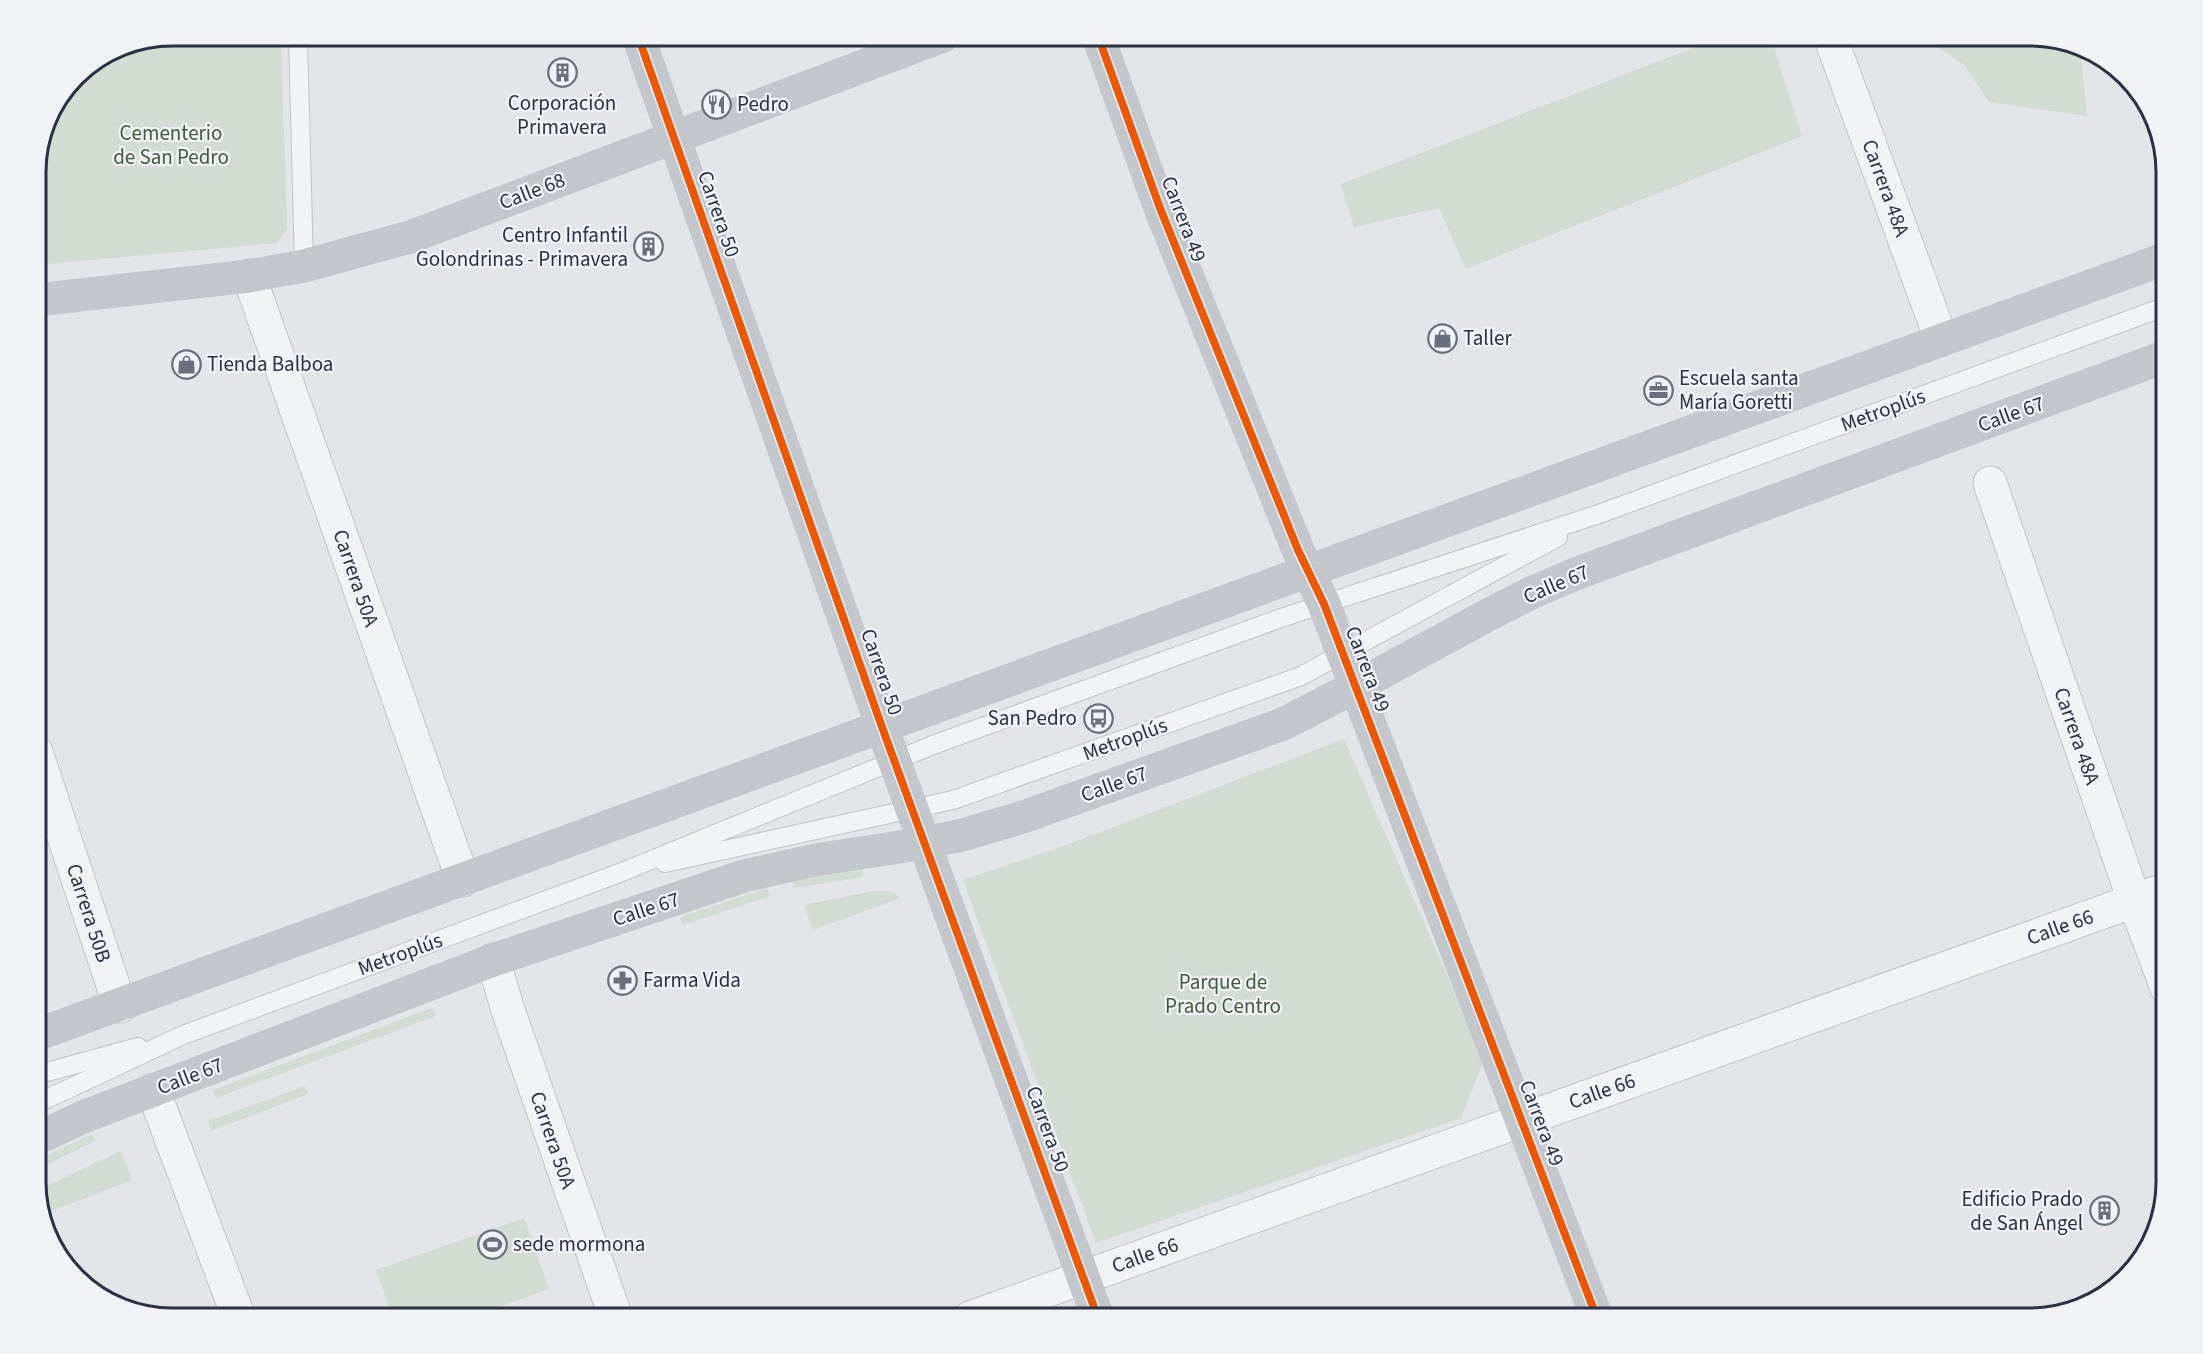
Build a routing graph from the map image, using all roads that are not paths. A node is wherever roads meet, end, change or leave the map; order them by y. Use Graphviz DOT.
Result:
graph roads {
  1 [pos="1102,46"];
  2 [pos="1834,46"];
  3 [pos="298,47"];
  4 [pos="642,47"];
  5 [pos="914,47"];
  6 [pos="674,137"];
  7 [pos="2156,262"];
  8 [pos="304,266"];
  9 [pos="249,276"];
  10 [pos="47,299"];
  11 [pos="2156,310"];
  12 [pos="1941,339"];
  13 [pos="2156,360"];
  14 [pos="1990,483"];
  15 [pos="1599,514"];
  16 [pos="1307,572"];
  17 [pos="1324,604"];
  18 [pos="1342,654"];
  19 [pos="1355,687"];
  20 [pos="882,727"];
  21 [pos="894,760"];
  22 [pos="47,785"];
  23 [pos="912,809"];
  24 [pos="925,843"];
  25 [pos="617,874"];
  26 [pos="462,880"];
  27 [pos="2156,893"];
  28 [pos="2134,900"];
  29 [pos="2156,959"];
  30 [pos="493,960"];
  31 [pos="120,1006"];
  32 [pos="47,1031"];
  33 [pos="183,1035"];
  34 [pos="47,1072"];
  35 [pos="153,1090"];
  36 [pos="47,1099"];
  37 [pos="1522,1120"];
  38 [pos="47,1133"];
  39 [pos="1083,1277"];
  40 [pos="235,1307"];
  41 [pos="612,1307"];
  42 [pos="1000,1307"];
  43 [pos="1094,1307"];
  44 [pos="1593,1307"];
  1 -- 16 [label="main road, Carrera 49"];
  2 -- 12 [label="street, Carrera 48A"];
  3 -- 8 [label="lane"];
  4 -- 6 [label="main road, Carrera 50"];
  5 -- 6 [label="main road, Calle 68"];
  6 -- 8 [label="main road, Calle 68"];
  6 -- 20 [label="main road, Carrera 50"];
  7 -- 12 [label="main road"];
  8 -- 9 [label="main road, Calle 68"];
  9 -- 10 [label="main road, Calle 68"];
  9 -- 26 [label="street, Carrera 50A"];
  11 -- 15 [label="lane, Metroplús"];
  12 -- 16 [label="main road"];
  13 -- 19 [label="main road, Calle 67"];
  14 -- 28 [label="street, Carrera 48A"];
  15 -- 17 [label="lane, Metroplús"];
  15 -- 18 [label="lane, Metroplús"];
  16 -- 17 [label="main road, Carrera 49"];
  16 -- 20 [label="main road"];
  17 -- 18 [label="main road, Carrera 49"];
  17 -- 21 [label="lane, Metroplús"];
  18 -- 19 [label="main road, Carrera 49"];
  18 -- 23 [label="lane, Metroplús"];
  19 -- 24 [label="main road, Calle 67"];
  19 -- 37 [label="main road, Carrera 49"];
  20 -- 21 [label="main road, Carrera 50"];
  20 -- 26 [label="main road"];
  21 -- 23 [label="main road, Carrera 50"];
  21 -- 25 [label="lane, Metroplús"];
  22 -- 31 [label="street, Carrera 50B"];
  23 -- 24 [label="main road, Carrera 50"];
  23 -- 25 [label="lane, Metroplús"];
  24 -- 30 [label="main road, Calle 67"];
  24 -- 39 [label="main road, Carrera 50"];
  25 -- 33 [label="lane, Metroplús"];
  26 -- 31 [label="main road"];
  27 -- 28 [label="street, Calle 66"];
  28 -- 29 [label="street, Carrera 48A"];
  28 -- 37 [label="street, Calle 66"];
  30 -- 35 [label="main road, Calle 67"];
  30 -- 41 [label="street, Carrera 50A"];
  31 -- 32 [label="main road"];
  33 -- 34 [label="lane, Metroplús"];
  33 -- 36 [label="lane, Metroplús"];
  35 -- 38 [label="main road, Calle 67"];
  35 -- 40 [label="street"];
  37 -- 39 [label="street, Calle 66"];
  37 -- 44 [label="main road, Carrera 49"];
  39 -- 42 [label="street, Calle 66"];
  39 -- 43 [label="main road, Carrera 50"];
}
